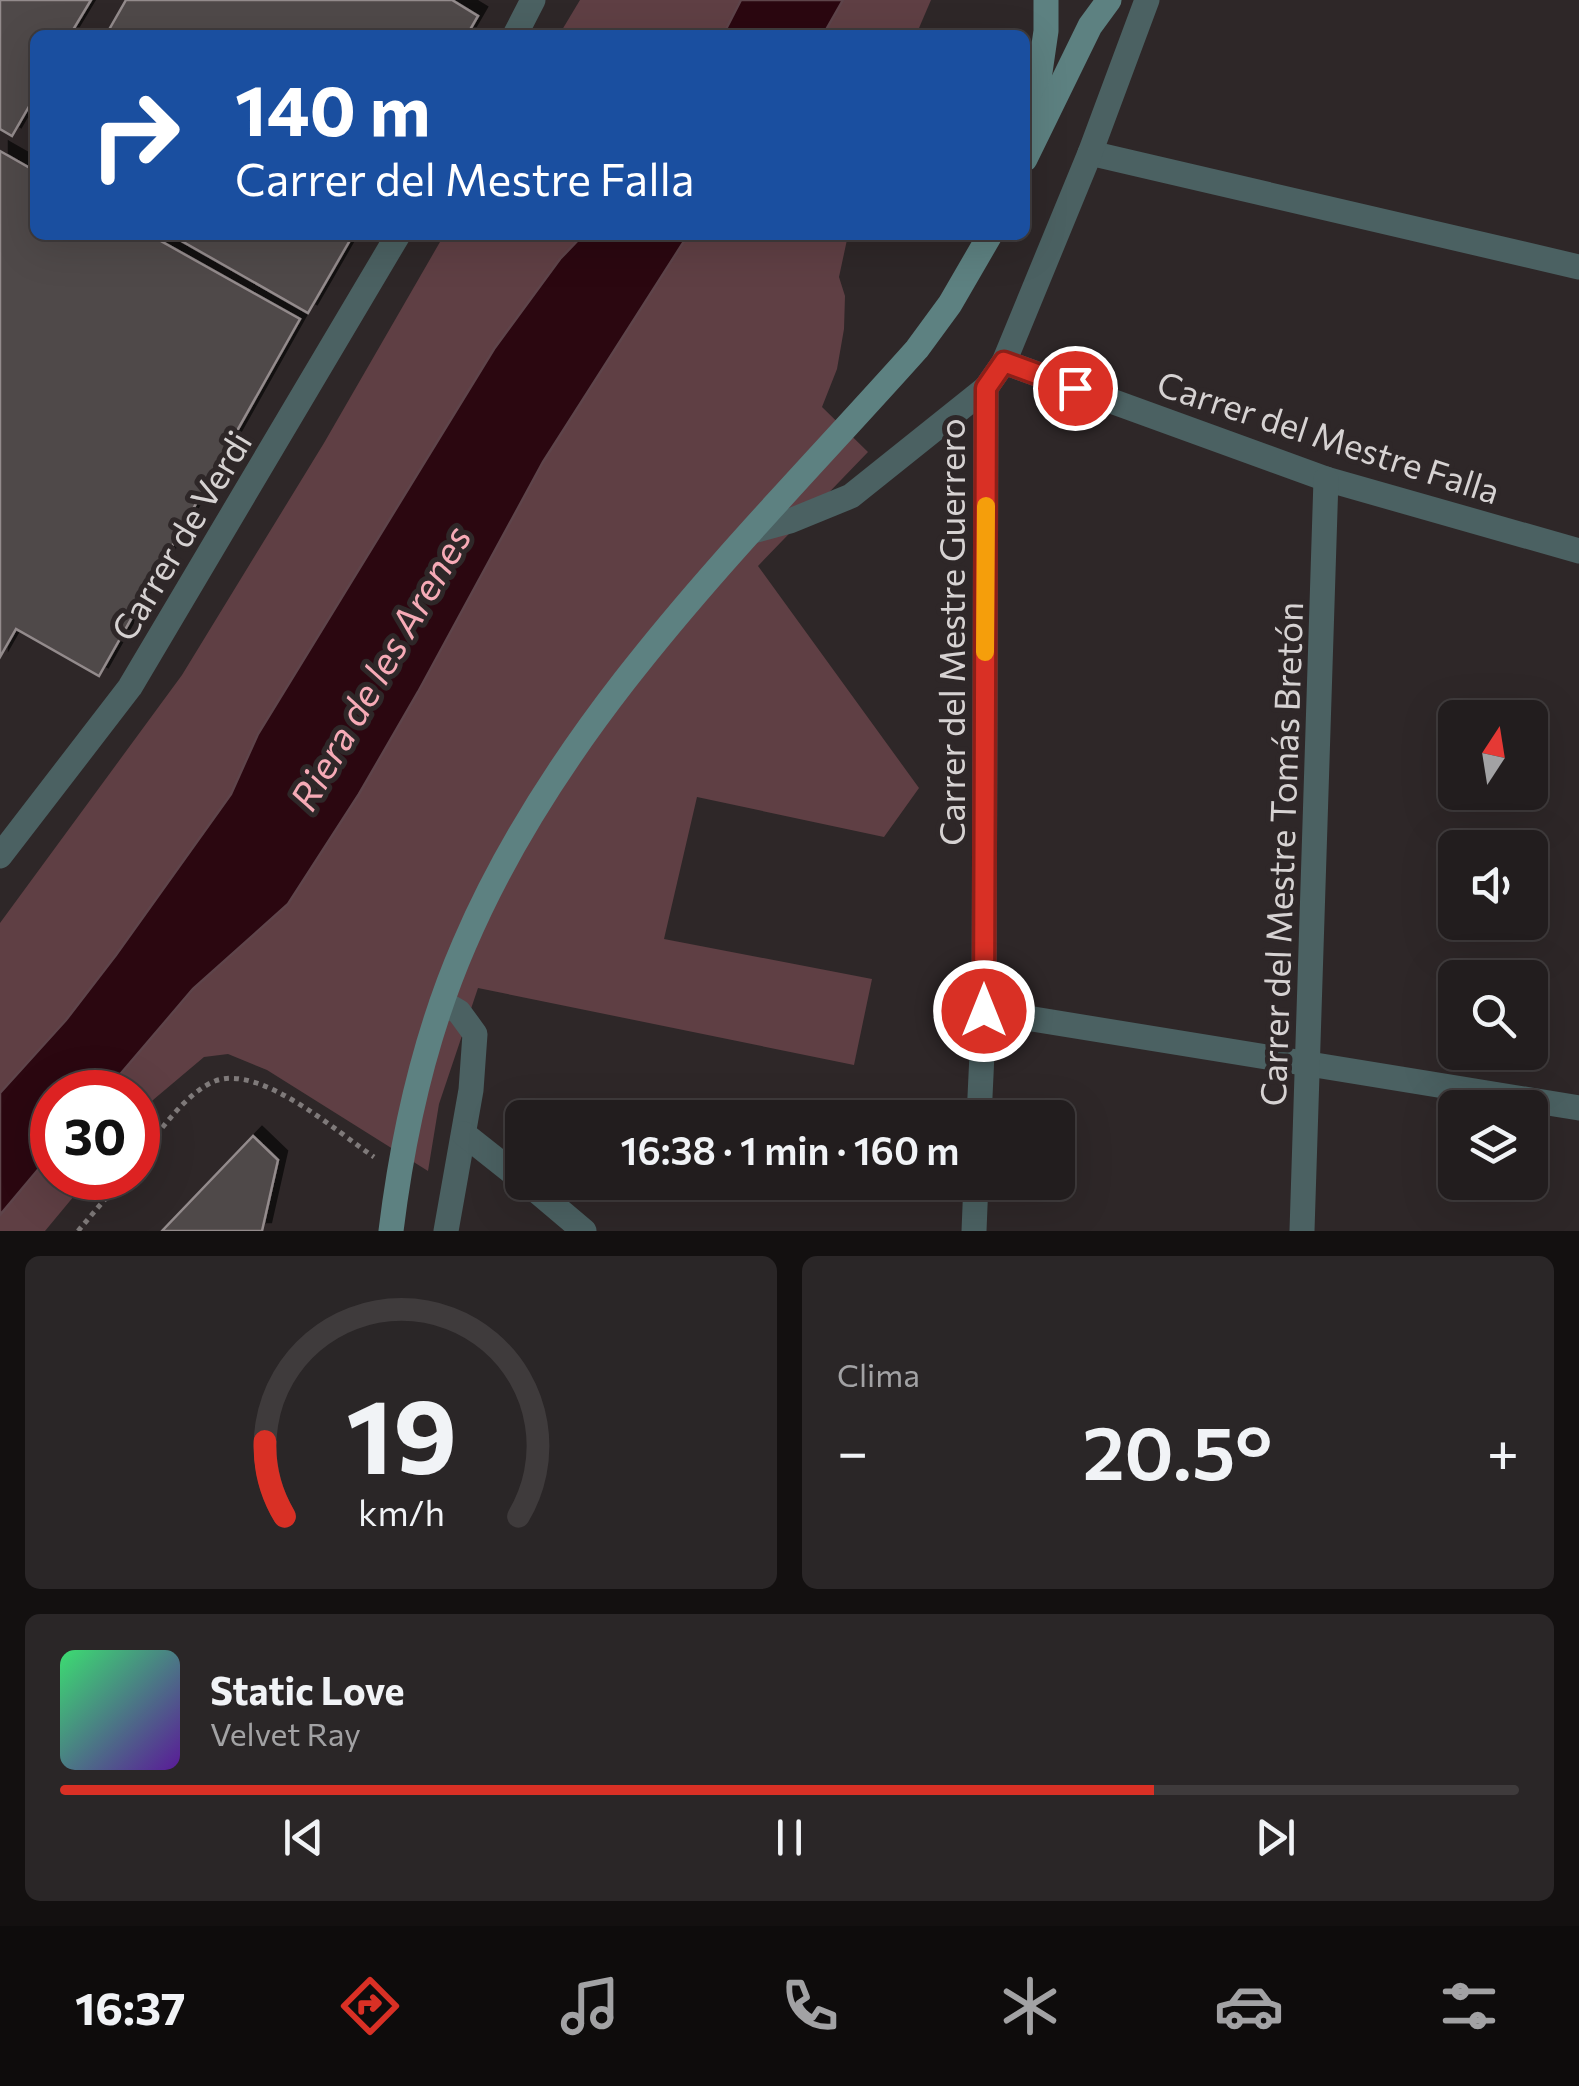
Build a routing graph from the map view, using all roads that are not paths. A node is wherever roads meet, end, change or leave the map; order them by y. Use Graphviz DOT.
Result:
graph roads {
  1 [pos="532,0"];
  2 [pos="1046,0"];
  3 [pos="1109,0"];
  4 [pos="1147,0"];
  5 [pos="517,30"];
  6 [pos="1030,133"];
  7 [pos="1030,147"];
  8 [pos="1090,152"];
  9 [pos="395,240"];
  10 [pos="987,240"];
  11 [pos="1579,267"];
  12 [pos="1004,362"];
  13 [pos="986,388"];
  14 [pos="1326,479"];
  15 [pos="752,531"];
  16 [pos="1579,551"];
  17 [pos="5,839"];
  18 [pos="442,1002"];
  19 [pos="984,1011"];
  20 [pos="1308,1063"];
  21 [pos="980,1100"];
  22 [pos="1579,1108"];
  23 [pos="464,1134"];
  24 [pos="505,1166"];
  25 [pos="547,1200"];
  26 [pos="975,1200"];
  27 [pos="391,1231"];
  28 [pos="446,1231"];
  29 [pos="584,1231"];
  30 [pos="974,1231"];
  31 [pos="1302,1231"];
  1 -- 5 [label="street"];
  2 -- 6 [label="main road"];
  3 -- 7 [label="main road"];
  4 -- 8 [label="street, Carrer del Mestre Guerrero"];
  8 -- 11 [label="street"];
  8 -- 12 [label="street, Carrer del Mestre Guerrero"];
  9 -- 17 [label="street, Carrer de Verdi"];
  10 -- 15 [label="main road"];
  12 -- 13 [label="street, Carrer del Mestre Guerrero"];
  12 -- 14 [label="street, Carrer del Mestre Falla"];
  13 -- 15 [label="street"];
  13 -- 19 [label="street, Carrer del Mestre Guerrero"];
  14 -- 16 [label="street, Carrer del Mestre Falla"];
  14 -- 20 [label="street, Carrer del Mestre Tomás Bretón"];
  15 -- 18 [label="main road"];
  18 -- 23 [label="street"];
  18 -- 27 [label="main road"];
  19 -- 20 [label="street"];
  19 -- 21 [label="street, Carrer del Mestre Guerrero"];
  20 -- 22 [label="street"];
  20 -- 31 [label="street, Carrer del Mestre Tomás Bretón"];
  23 -- 24 [label="street"];
  23 -- 28 [label="street"];
  25 -- 29 [label="street"];
  26 -- 30 [label="street"];
}
